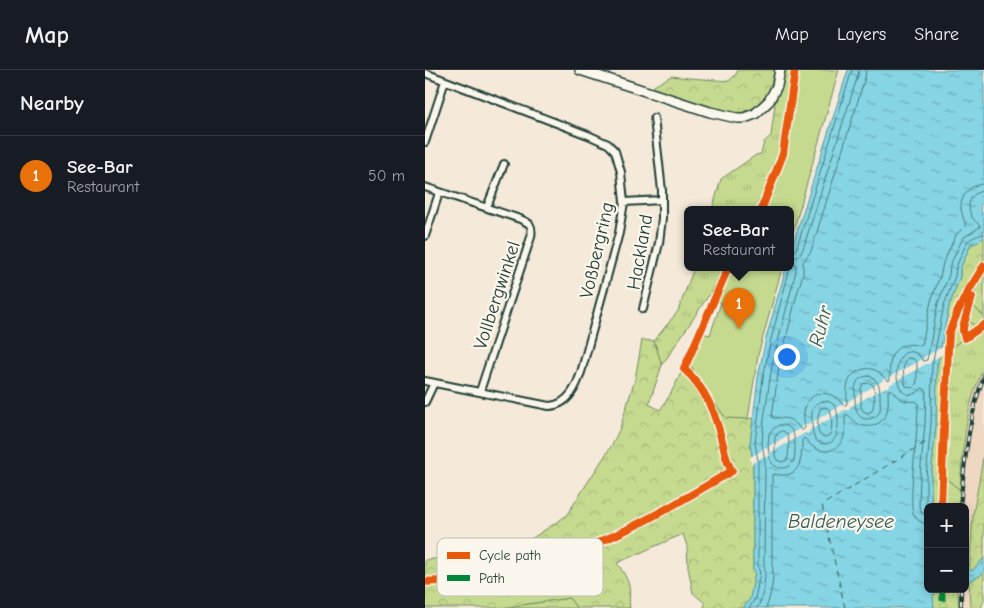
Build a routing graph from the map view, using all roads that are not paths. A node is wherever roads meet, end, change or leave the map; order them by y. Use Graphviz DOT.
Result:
graph roads {
  1 [pos="580,70"];
  2 [pos="780,70"];
  3 [pos="425,73"];
  4 [pos="445,81"];
  5 [pos="654,118"];
  6 [pos="425,142"];
  7 [pos="504,164"];
  8 [pos="425,188"];
  9 [pos="439,193"];
  10 [pos="662,200"];
  11 [pos="624,202"];
  12 [pos="487,207"];
  13 [pos="425,236"];
  14 [pos="643,309"];
  15 [pos="425,381"];
  16 [pos="434,383"];
  17 [pos="480,391"];
  18 [pos="425,402"];
  1 -- 2 [label="street"];
  3 -- 4 [label="street, Voßbergring"];
  4 -- 6 [label="street"];
  4 -- 11 [label="street, Voßbergring"];
  5 -- 10 [label="street, Hackland"];
  7 -- 12 [label="street"];
  8 -- 9 [label="street, Vollbergwinkel"];
  9 -- 12 [label="street, Vollbergwinkel"];
  9 -- 13 [label="street"];
  10 -- 11 [label="street, Hackland"];
  10 -- 14 [label="street, Hackland"];
  11 -- 17 [label="street, Voßbergring"];
  12 -- 17 [label="street, Vollbergwinkel"];
  15 -- 16 [label="street, Voßbergring"];
  16 -- 17 [label="street, Voßbergring"];
  16 -- 18 [label="street"];
}
